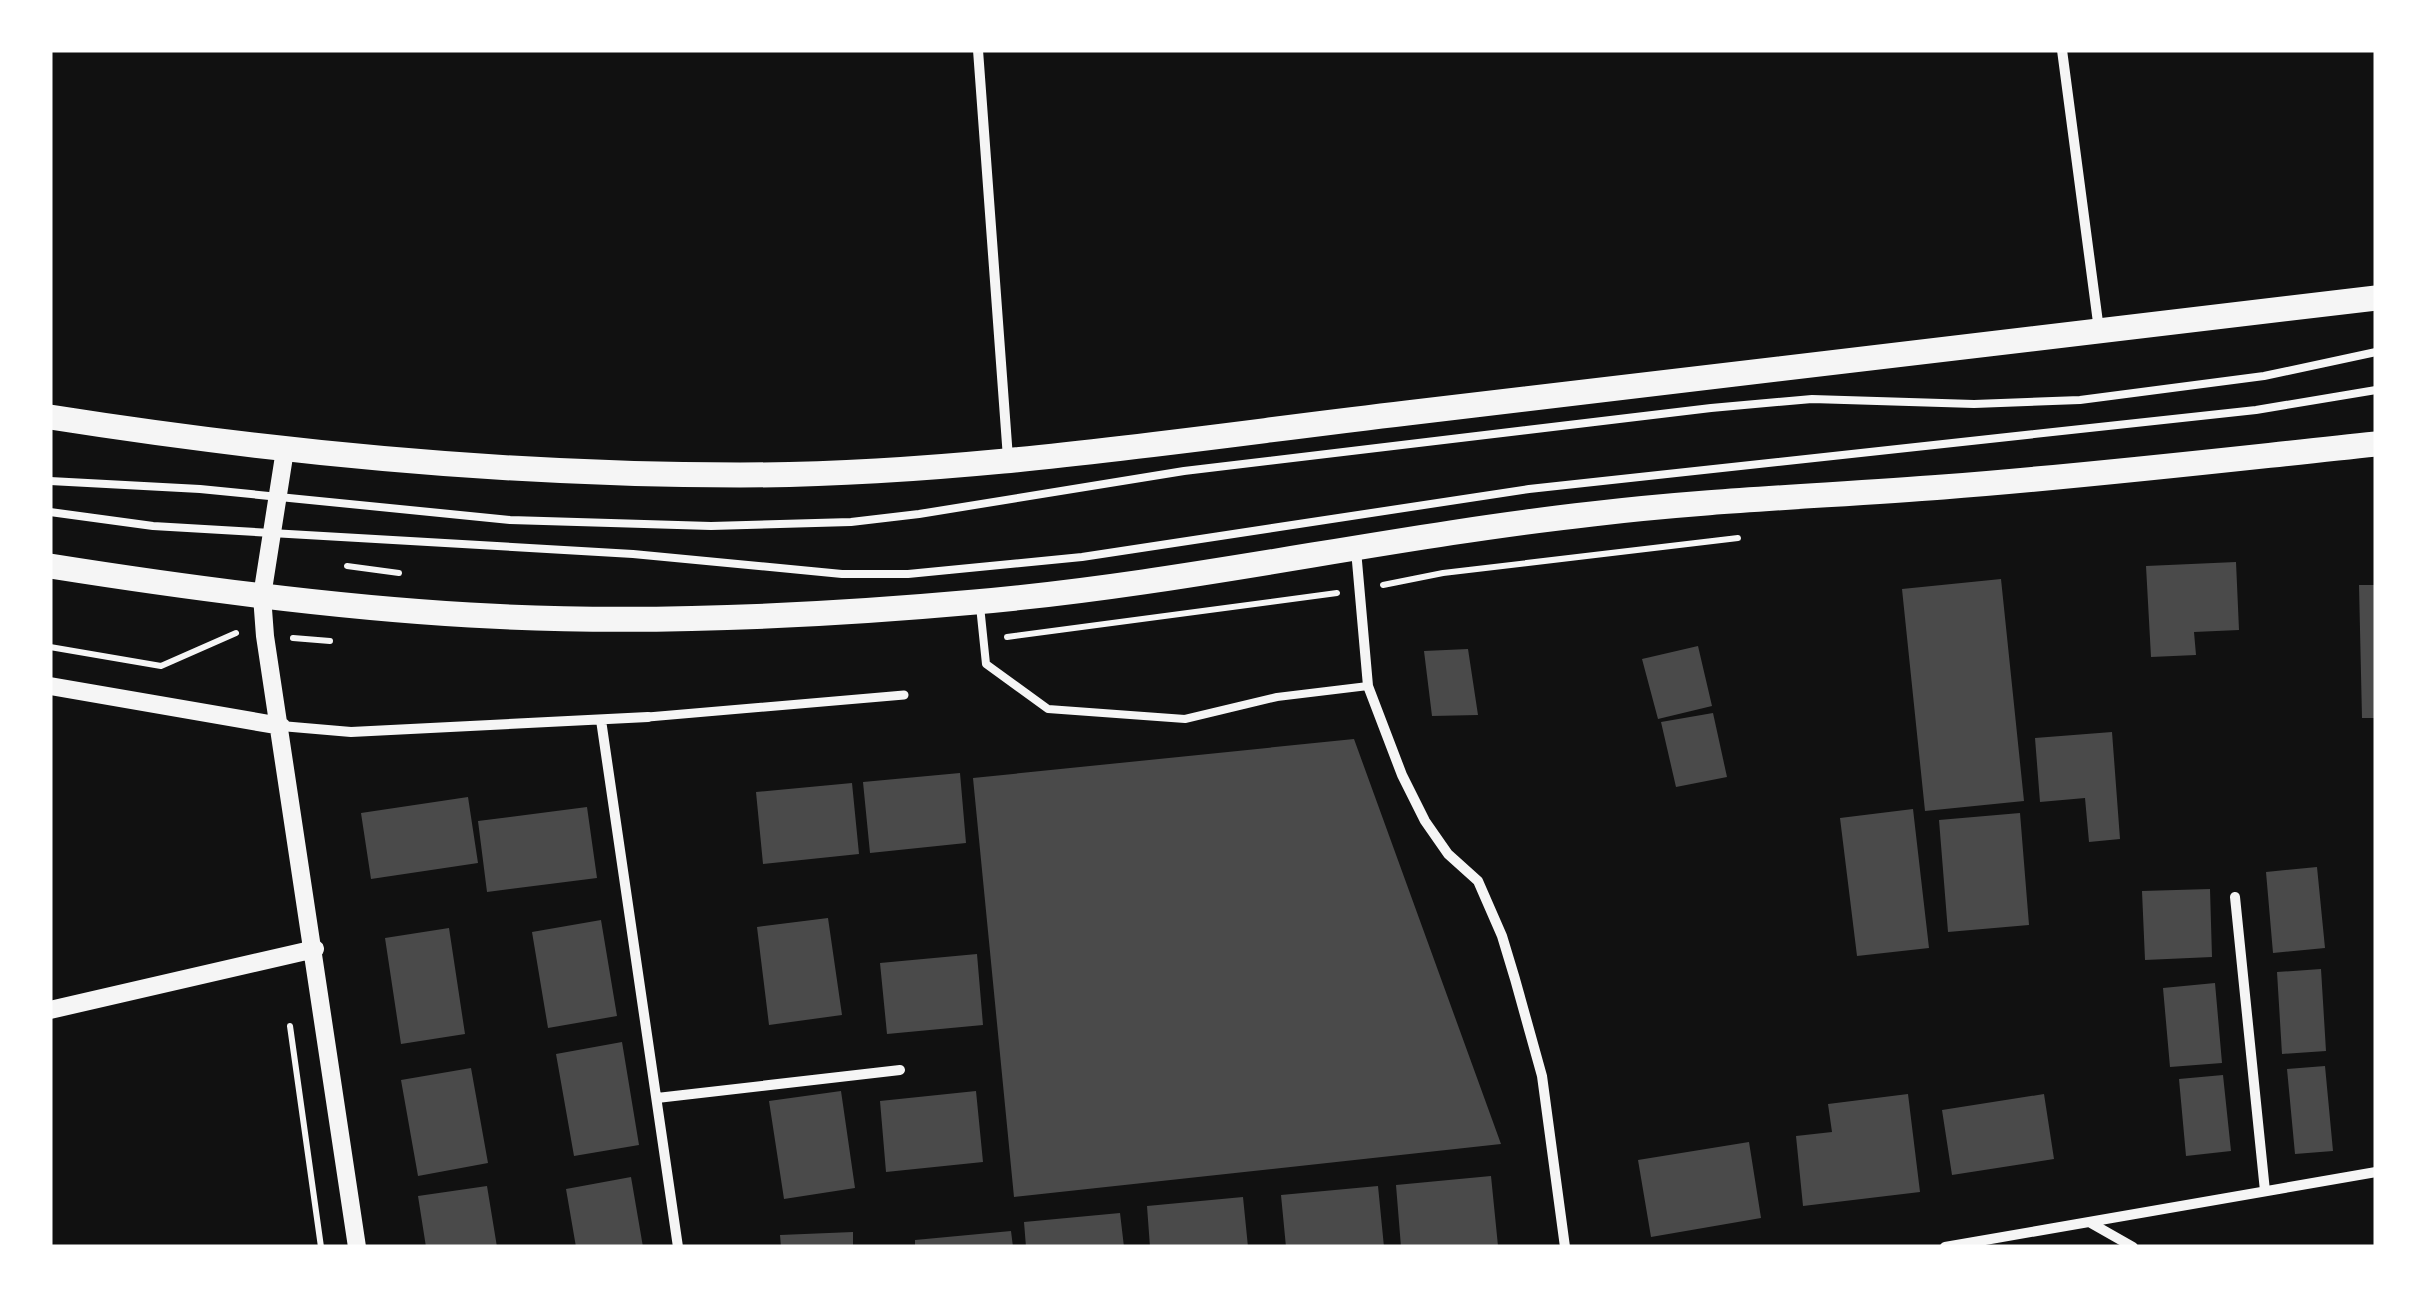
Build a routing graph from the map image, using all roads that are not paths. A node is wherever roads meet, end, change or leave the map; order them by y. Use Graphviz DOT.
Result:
graph roads {
  1 [pos="978,50"];
  2 [pos="2062,50"];
  3 [pos="2376,298"];
  4 [pos="2100,331"];
  5 [pos="2376,352"];
  6 [pos="2376,390"];
  7 [pos="50,417"];
  8 [pos="2376,444"];
  9 [pos="284,450"];
  10 [pos="1008,460"];
  11 [pos="50,481"];
  12 [pos="277,498"];
  13 [pos="50,512"];
  14 [pos="272,532"];
  15 [pos="1356,549"];
  16 [pos="50,566"];
  17 [pos="262,596"];
  18 [pos="980,602"];
  19 [pos="50,686"];
  20 [pos="1368,686"];
  21 [pos="904,695"];
  22 [pos="648,718"];
  23 [pos="600,720"];
  24 [pos="281,726"];
  25 [pos="2234,897"];
  26 [pos="314,949"];
  27 [pos="50,1010"];
  28 [pos="900,1070"];
  29 [pos="657,1098"];
  30 [pos="2376,1172"];
  31 [pos="2265,1191"];
  32 [pos="2088,1222"];
  33 [pos="2021,1234"];
  34 [pos="357,1247"];
  35 [pos="678,1247"];
  36 [pos="1565,1247"];
  37 [pos="1945,1247"];
  38 [pos="2024,1247"];
  39 [pos="2133,1247"];
  1 -- 10 [label="street"];
  2 -- 4 [label="street"];
  3 -- 4 [label="main road"];
  4 -- 10 [label="main road"];
  5 -- 12 [label="lane"];
  6 -- 14 [label="lane"];
  7 -- 9 [label="main road"];
  8 -- 15 [label="main road"];
  9 -- 10 [label="main road"];
  9 -- 12 [label="street"];
  11 -- 12 [label="lane"];
  12 -- 14 [label="street"];
  13 -- 14 [label="lane"];
  14 -- 17 [label="street"];
  15 -- 18 [label="main road"];
  15 -- 20 [label="street"];
  16 -- 17 [label="main road"];
  17 -- 18 [label="main road"];
  17 -- 24 [label="street"];
  18 -- 20 [label="lane"];
  19 -- 24 [label="street"];
  20 -- 36 [label="street"];
  21 -- 22 [label="street"];
  22 -- 23 [label="street"];
  23 -- 24 [label="street"];
  23 -- 29 [label="street"];
  24 -- 26 [label="street"];
  25 -- 31 [label="street"];
  26 -- 27 [label="street"];
  26 -- 34 [label="street"];
  28 -- 29 [label="street"];
  29 -- 35 [label="street"];
  30 -- 31 [label="street"];
  31 -- 32 [label="street"];
  32 -- 33 [label="street"];
  32 -- 39 [label="street"];
  33 -- 37 [label="street"];
  33 -- 38 [label="street"];
}
